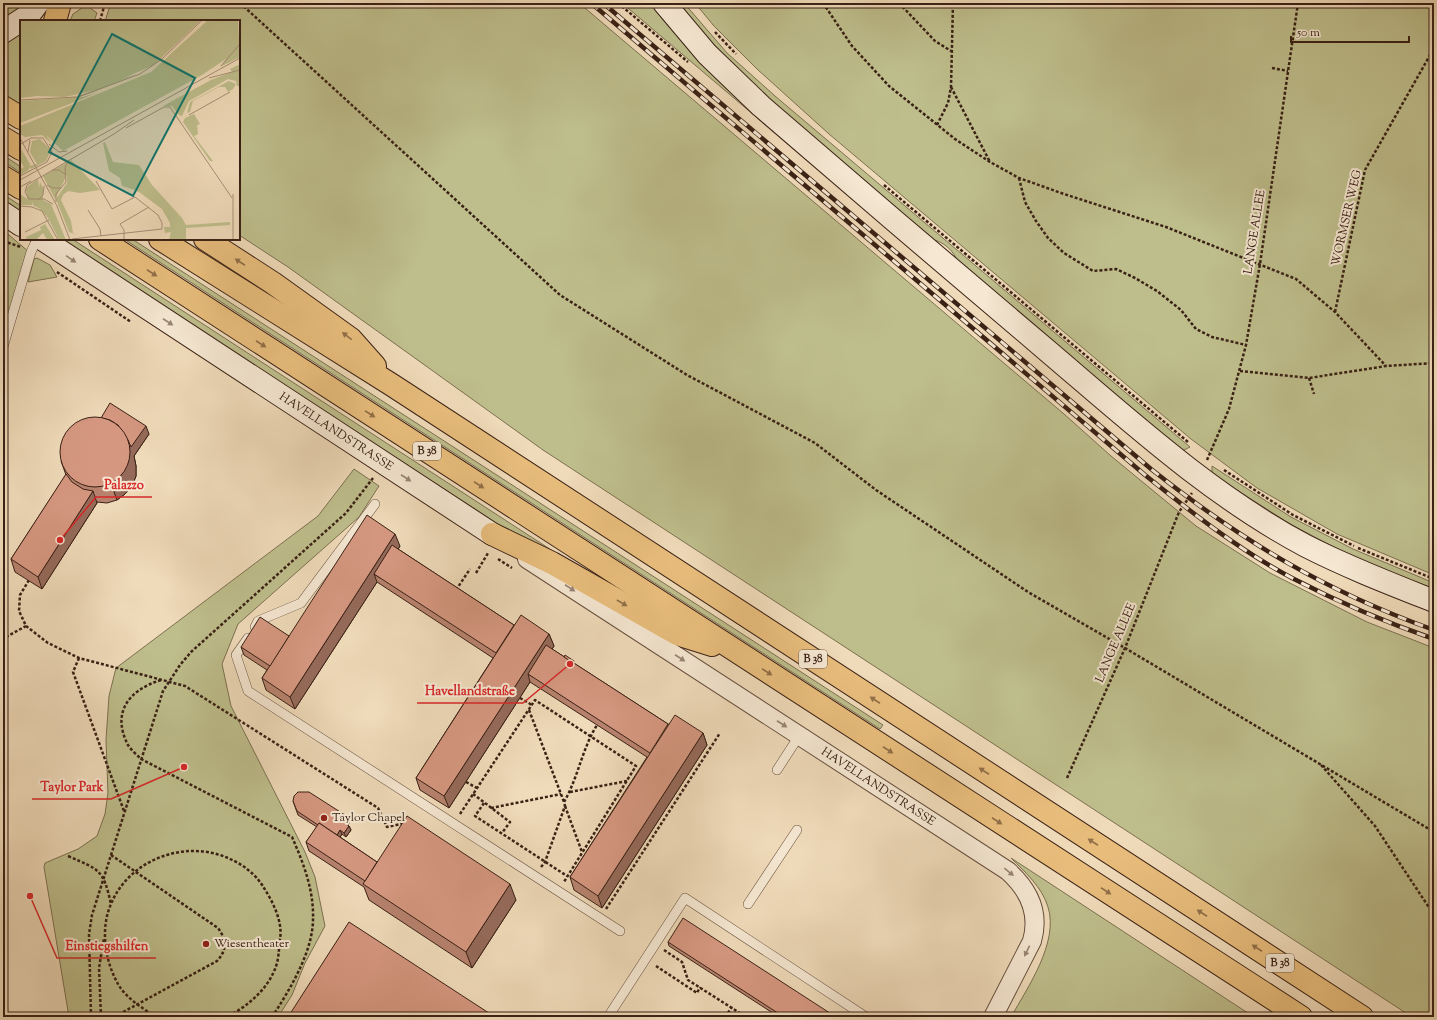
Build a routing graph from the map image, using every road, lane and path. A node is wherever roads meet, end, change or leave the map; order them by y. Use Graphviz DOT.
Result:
graph roads {
  1 [pos="38,3"];
  2 [pos="60,3"];
  3 [pos="105,3"];
  4 [pos="240,3"];
  5 [pos="664,3"];
  6 [pos="823,3"];
  7 [pos="898,3"];
  8 [pos="953,3"];
  9 [pos="1298,3"];
  10 [pos="21,20"];
  11 [pos="55,20"];
  12 [pos="100,20"];
  13 [pos="20,21"];
  14 [pos="711,28"];
  15 [pos="3,32"];
  16 [pos="1434,48"];
  17 [pos="952,51"];
  18 [pos="738,55"];
  19 [pos="1272,68"];
  20 [pos="1288,71"];
  21 [pos="951,87"];
  22 [pos="3,107"];
  23 [pos="20,117"];
  24 [pos="937,125"];
  25 [pos="3,138"];
  26 [pos="20,148"];
  27 [pos="990,162"];
  28 [pos="3,177"];
  29 [pos="1019,178"];
  30 [pos="880,182"];
  31 [pos="20,187"];
  32 [pos="3,213"];
  33 [pos="20,224"];
  34 [pos="3,228"];
  35 [pos="20,232"];
  36 [pos="102,240"];
  37 [pos="162,240"];
  38 [pos="207,240"];
  39 [pos="3,241"];
  40 [pos="37,245"];
  41 [pos="1260,264"];
  42 [pos="1335,312"];
  43 [pos="1246,346"];
  44 [pos="3,347"];
  45 [pos="1434,363"];
  46 [pos="1386,366"];
  47 [pos="1240,371"];
  48 [pos="1309,378"];
  49 [pos="392,385"];
  50 [pos="1314,394"];
  51 [pos="1189,443"];
  52 [pos="1201,453"];
  53 [pos="1207,458"];
  54 [pos="1214,463"];
  55 [pos="1220,467"];
  56 [pos="372,478"];
  57 [pos="1191,494"];
  58 [pos="375,504"];
  59 [pos="490,543"];
  60 [pos="470,569"];
  61 [pos="476,573"];
  62 [pos="1434,579"];
  63 [pos="29,580"];
  64 [pos="455,592"];
  65 [pos="1434,601"];
  66 [pos="26,626"];
  67 [pos="6,637"];
  68 [pos="1125,648"];
  69 [pos="734,651"];
  70 [pos="79,658"];
  71 [pos="161,680"];
  72 [pos="169,680"];
  73 [pos="520,698"];
  74 [pos="532,705"];
  75 [pos="529,709"];
  76 [pos="597,725"];
  77 [pos="720,733"];
  78 [pos="590,736"];
  79 [pos="799,736"];
  80 [pos="141,758"];
  81 [pos="1320,763"];
  82 [pos="777,770"];
  83 [pos="1067,778"];
  84 [pos="628,779"];
  85 [pos="466,782"];
  86 [pos="635,782"];
  87 [pos="477,788"];
  88 [pos="570,792"];
  89 [pos="473,794"];
  90 [pos="561,794"];
  91 [pos="484,803"];
  92 [pos="564,804"];
  93 [pos="491,808"];
  94 [pos="124,811"];
  95 [pos="454,824"];
  96 [pos="407,828"];
  97 [pos="797,830"];
  98 [pos="1434,832"];
  99 [pos="502,833"];
  100 [pos="581,854"];
  101 [pos="111,855"];
  102 [pos="68,856"];
  103 [pos="586,858"];
  104 [pos="545,862"];
  105 [pos="135,871"];
  106 [pos="535,876"];
  107 [pos="567,876"];
  108 [pos="104,878"];
  109 [pos="558,891"];
  110 [pos="111,904"];
  111 [pos="748,904"];
  112 [pos="1434,914"];
  113 [pos="600,918"];
  114 [pos="620,931"];
  115 [pos="105,934"];
  116 [pos="655,944"];
  117 [pos="646,959"];
  118 [pos="700,987"];
  119 [pos="137,1005"];
  120 [pos="732,1008"];
  121 [pos="91,1017"];
  122 [pos="101,1017"];
  123 [pos="114,1017"];
  124 [pos="156,1017"];
  125 [pos="227,1017"];
  126 [pos="272,1017"];
  127 [pos="608,1017"];
  128 [pos="725,1017"];
  129 [pos="746,1017"];
  130 [pos="866,1017"];
  131 [pos="993,1017"];
  132 [pos="1301,1017"];
  133 [pos="1362,1017"];
  1 -- 10 [label="main road"];
  2 -- 11 [label="highway"];
  3 -- 12 [label="path"];
  4 -- 68 [label="path"];
  5 -- 65 [label="main road"];
  6 -- 24 [label="path"];
  7 -- 17 [label="path"];
  8 -- 17 [label="path"];
  9 -- 20 [label="path, LANGE ALLEE"];
  13 -- 15 [label="main road"];
  14 -- 18 [label="path"];
  16 -- 42 [label="path, WORMSER WEG"];
  17 -- 21 [label="path"];
  19 -- 20 [label="path"];
  20 -- 41 [label="path, LANGE ALLEE"];
  21 -- 24 [label="path"];
  21 -- 27 [label="path"];
  22 -- 23 [label="highway"];
  24 -- 27 [label="path"];
  25 -- 26 [label="highway"];
  27 -- 29 [label="path"];
  28 -- 31 [label="highway"];
  29 -- 41 [label="path"];
  29 -- 43 [label="path"];
  30 -- 51 [label="path"];
  32 -- 33 [label="main road"];
  34 -- 35 [label="main road"];
  36 -- 69 [label="highway, B 38, one-way"];
  37 -- 49 [label="highway, B 38"];
  49 -- 38 [label="highway, one-way"];
  39 -- 40 [label="path"];
  40 -- 44 [label="lane"];
  40 -- 59 [label="main road, HAVELLANDSTRASSE, one-way"];
  41 -- 42 [label="path"];
  41 -- 43 [label="path, LANGE ALLEE"];
  42 -- 46 [label="path"];
  43 -- 47 [label="path, LANGE ALLEE"];
  45 -- 46 [label="path"];
  46 -- 48 [label="path"];
  47 -- 48 [label="path"];
  47 -- 53 [label="path, LANGE ALLEE"];
  48 -- 50 [label="path"];
  133 -- 49 [label="highway, B 38, one-way"];
  52 -- 53 [label="path"];
  53 -- 54 [label="path"];
  55 -- 62 [label="path"];
  56 -- 72 [label="path"];
  57 -- 68 [label="path, LANGE ALLEE"];
  58 -- 95 [label="lane"];
  59 -- 61 [label="path"];
  59 -- 69 [label="highway, one-way"];
  59 -- 79 [label="street, HAVELLANDSTRASSE, one-way"];
  60 -- 64 [label="path"];
  63 -- 66 [label="path"];
  66 -- 67 [label="path"];
  66 -- 70 [label="path"];
  68 -- 81 [label="path"];
  68 -- 83 [label="path, LANGE ALLEE"];
  69 -- 132 [label="highway, B 38, one-way"];
  70 -- 71 [label="path"];
  70 -- 94 [label="path"];
  71 -- 72 [label="path"];
  71 -- 80 [label="path"];
  72 -- 80 [label="path"];
  72 -- 96 [label="path"];
  73 -- 74 [label="path"];
  74 -- 75 [label="path"];
  74 -- 78 [label="path"];
  75 -- 87 [label="path"];
  75 -- 90 [label="path"];
  76 -- 78 [label="path"];
  77 -- 113 [label="path"];
  78 -- 84 [label="path"];
  78 -- 88 [label="path"];
  79 -- 82 [label="lane"];
  79 -- 131 [label="street, HAVELLANDSTRASSE, one-way"];
  80 -- 94 [label="path"];
  80 -- 126 [label="path"];
  81 -- 98 [label="path"];
  81 -- 112 [label="path"];
  84 -- 86 [label="path"];
  84 -- 88 [label="path"];
  84 -- 100 [label="path"];
  85 -- 87 [label="path"];
  87 -- 89 [label="path"];
  88 -- 92 [label="path"];
  89 -- 91 [label="path"];
  89 -- 95 [label="path"];
  90 -- 92 [label="path"];
  90 -- 93 [label="path"];
  91 -- 93 [label="path"];
  91 -- 99 [label="path"];
  92 -- 100 [label="path"];
  92 -- 104 [label="path"];
  93 -- 99 [label="path"];
  94 -- 101 [label="path"];
  95 -- 106 [label="lane"];
  97 -- 111 [label="lane"];
  99 -- 104 [label="path"];
  100 -- 103 [label="path"];
  100 -- 107 [label="path"];
  101 -- 105 [label="path"];
  101 -- 108 [label="path"];
  102 -- 108 [label="path"];
  104 -- 106 [label="path"];
  104 -- 107 [label="path"];
  105 -- 110 [label="path"];
  105 -- 119 [label="path"];
  105 -- 125 [label="path"];
  106 -- 109 [label="lane"];
  107 -- 109 [label="path"];
  108 -- 110 [label="path"];
  108 -- 121 [label="path"];
  109 -- 113 [label="lane"];
  110 -- 115 [label="path"];
  113 -- 114 [label="lane"];
  115 -- 119 [label="path"];
  115 -- 122 [label="path"];
  116 -- 117 [label="lane"];
  116 -- 118 [label="path"];
  116 -- 130 [label="lane"];
  117 -- 118 [label="path"];
  117 -- 127 [label="lane"];
  118 -- 120 [label="path"];
  119 -- 123 [label="path"];
  119 -- 124 [label="path"];
  120 -- 128 [label="path"];
  120 -- 129 [label="path"];
}
